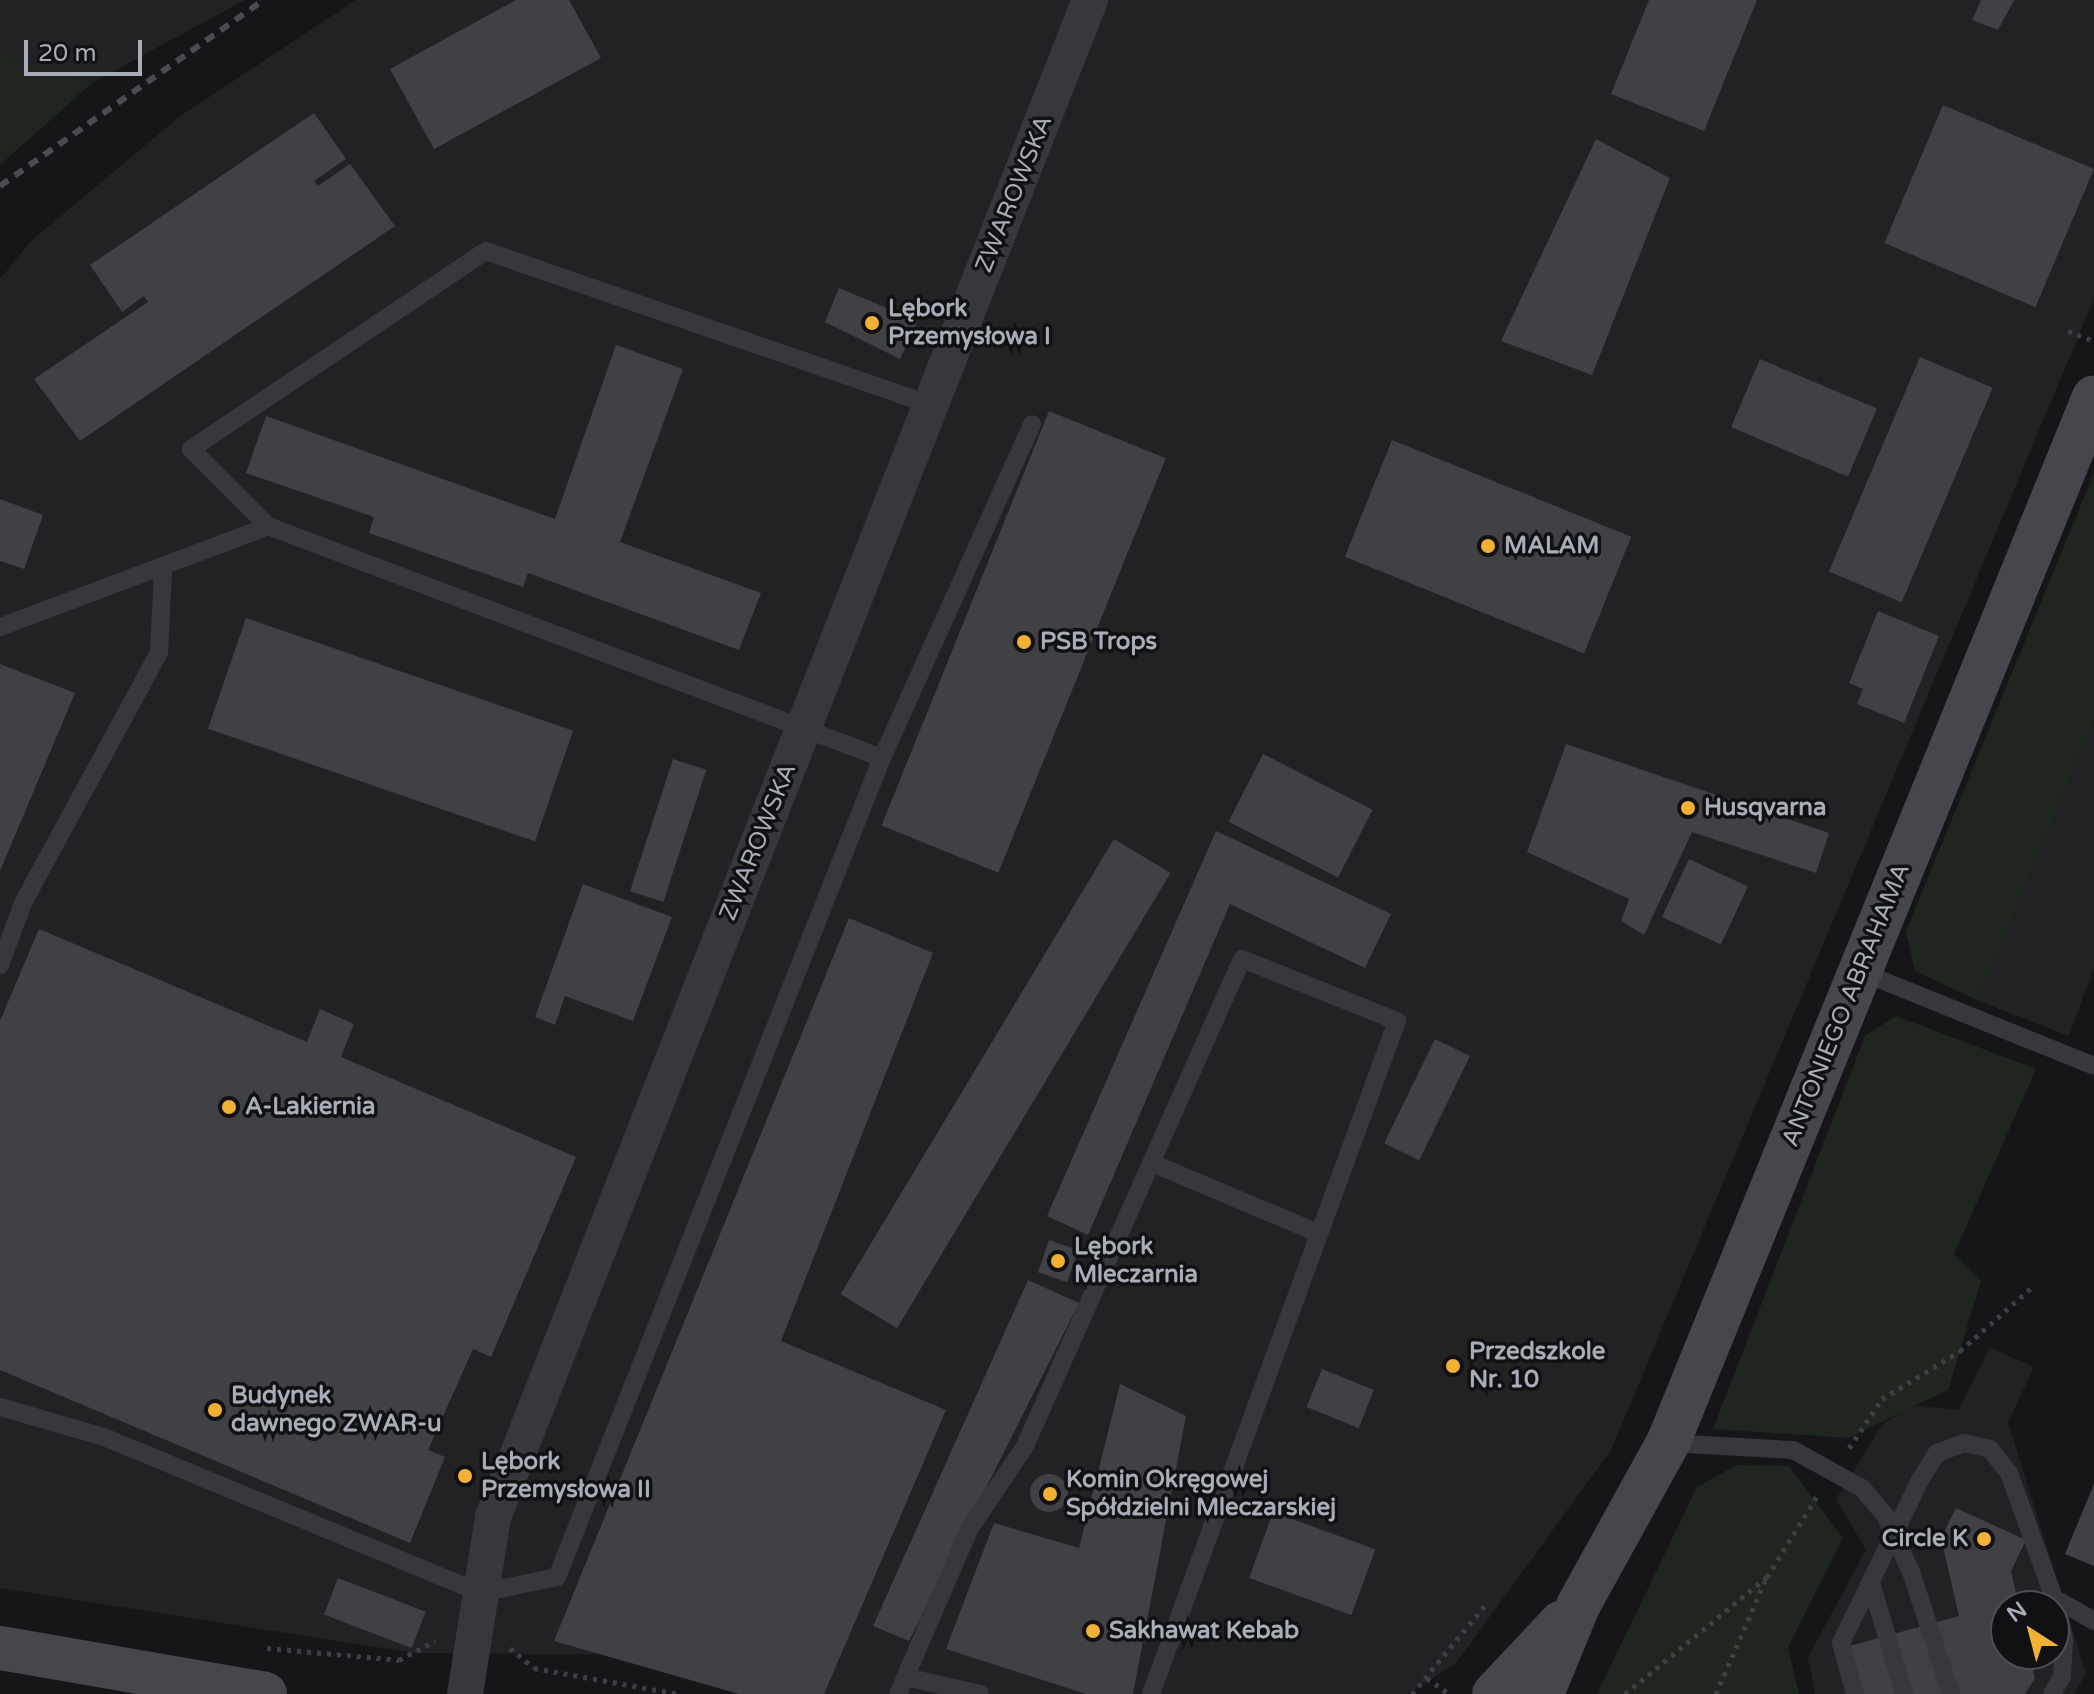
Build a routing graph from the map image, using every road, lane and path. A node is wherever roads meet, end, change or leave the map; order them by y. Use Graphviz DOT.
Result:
graph roads {
  1 [pos="1090,0"];
  2 [pos="2068,331"];
  3 [pos="2094,341"];
  4 [pos="2094,397"];
  5 [pos="931,405"];
  6 [pos="1032,424"];
  7 [pos="268,526"];
  8 [pos="163,571"];
  9 [pos="0,627"];
  10 [pos="804,726"];
  11 [pos="882,758"];
  12 [pos="0,965"];
  13 [pos="1859,971"];
  14 [pos="2094,1066"];
  15 [pos="1152,1163"];
  16 [pos="1318,1233"];
  17 [pos="2030,1289"];
  18 [pos="0,1407"];
  19 [pos="1668,1443"];
  20 [pos="1833,1471"];
  21 [pos="1897,1540"];
  22 [pos="1767,1577"];
  23 [pos="1872,1586"];
  24 [pos="2051,1590"];
  25 [pos="480,1593"];
  26 [pos="1487,1603"];
  27 [pos="1579,1604"];
  28 [pos="2070,1607"];
  29 [pos="2094,1621"];
  30 [pos="474,1634"];
  31 [pos="254,1647"];
  32 [pos="0,1648"];
  33 [pos="2062,1670"];
  34 [pos="910,1678"];
  35 [pos="1427,1678"];
  36 [pos="265,1694"];
  37 [pos="465,1694"];
  38 [pos="679,1694"];
  39 [pos="898,1694"];
  40 [pos="980,1694"];
  41 [pos="1151,1694"];
  42 [pos="1412,1694"];
  43 [pos="1449,1694"];
  44 [pos="1494,1694"];
  45 [pos="1542,1694"];
  46 [pos="1625,1694"];
  47 [pos="1716,1694"];
  48 [pos="1855,1694"];
  49 [pos="1904,1694"];
  50 [pos="1951,1694"];
  51 [pos="2052,1694"];
  1 -- 5 [label="street, ZWAROWSKA"];
  2 -- 3 [label="path"];
  4 -- 13 [label="main road, ANTONIEGO ABRAHAMA"];
  5 -- 7 [label="lane"];
  5 -- 10 [label="street, ZWAROWSKA"];
  6 -- 11 [label="lane"];
  7 -- 8 [label="lane"];
  7 -- 10 [label="lane"];
  8 -- 9 [label="lane"];
  8 -- 12 [label="lane"];
  10 -- 11 [label="lane"];
  10 -- 25 [label="street, ZWAROWSKA"];
  11 -- 25 [label="lane"];
  13 -- 14 [label="lane"];
  13 -- 19 [label="main road, ANTONIEGO ABRAHAMA"];
  15 -- 16 [label="lane"];
  15 -- 16 [label="lane"];
  15 -- 34 [label="lane"];
  16 -- 41 [label="lane"];
  17 -- 20 [label="path"];
  18 -- 25 [label="lane"];
  19 -- 20 [label="lane"];
  19 -- 27 [label="main road, ANTONIEGO ABRAHAMA"];
  20 -- 21 [label="lane"];
  20 -- 22 [label="path"];
  21 -- 23 [label="lane"];
  21 -- 24 [label="lane"];
  21 -- 50 [label="lane"];
  22 -- 46 [label="path"];
  22 -- 47 [label="path"];
  23 -- 48 [label="lane"];
  23 -- 49 [label="lane"];
  25 -- 30 [label="street, ZWAROWSKA"];
  26 -- 35 [label="path"];
  27 -- 44 [label="main road, ANTONIEGO ABRAHAMA"];
  27 -- 45 [label="main road, ANTONIEGO ABRAHAMA"];
  28 -- 29 [label="lane"];
  30 -- 31 [label="path"];
  30 -- 37 [label="street, ZWAROWSKA"];
  30 -- 38 [label="path"];
  32 -- 36 [label="main road"];
  33 -- 51 [label="lane"];
  34 -- 39 [label="lane"];
  34 -- 40 [label="lane"];
  35 -- 42 [label="path"];
  35 -- 43 [label="path"];
}
